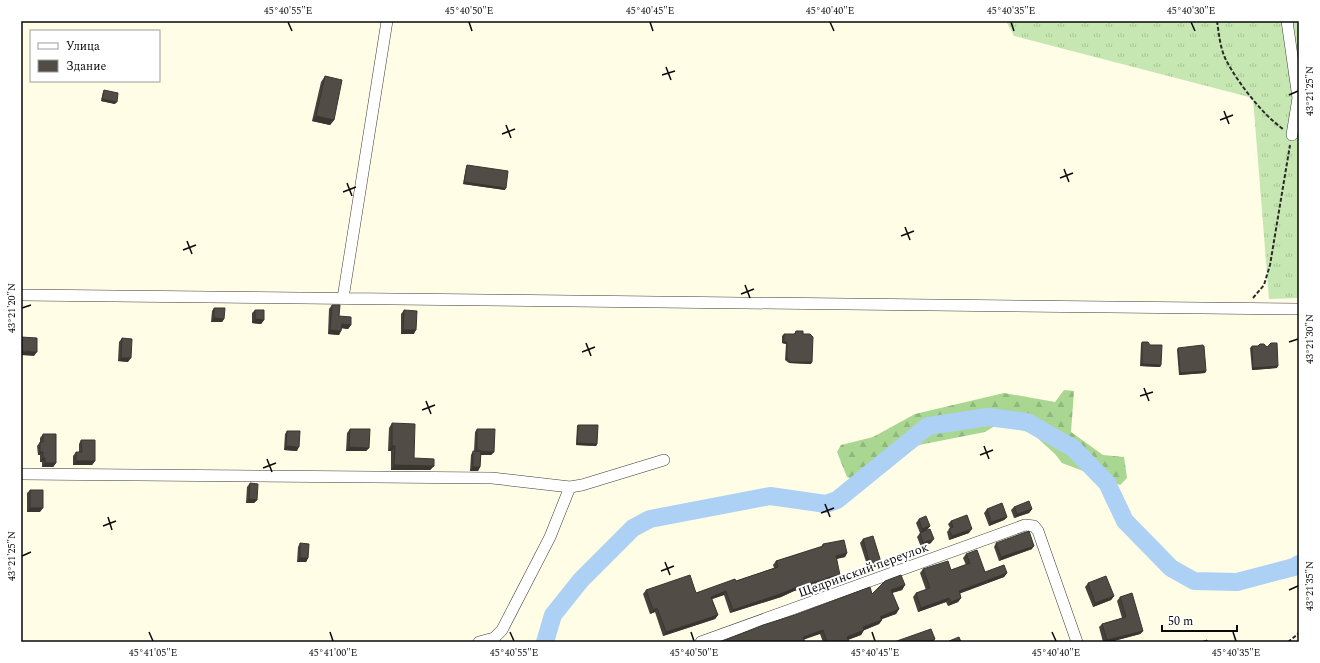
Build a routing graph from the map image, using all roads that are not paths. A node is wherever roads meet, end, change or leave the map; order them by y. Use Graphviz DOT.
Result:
graph roads {
  1 [pos="387,21"];
  2 [pos="1287,21"];
  3 [pos="1292,135"];
  4 [pos="21,295"];
  5 [pos="344,298"];
  6 [pos="1299,309"];
  7 [pos="664,460"];
  8 [pos="21,474"];
  9 [pos="570,487"];
  10 [pos="479,642"];
  11 [pos="702,642"];
  12 [pos="1077,642"];
  1 -- 5 [label="street"];
  2 -- 3 [label="street"];
  4 -- 5 [label="street"];
  5 -- 6 [label="street"];
  7 -- 9 [label="street"];
  8 -- 9 [label="street"];
  9 -- 10 [label="street"];
  11 -- 12 [label="street, Щедринский переулок"];
}
